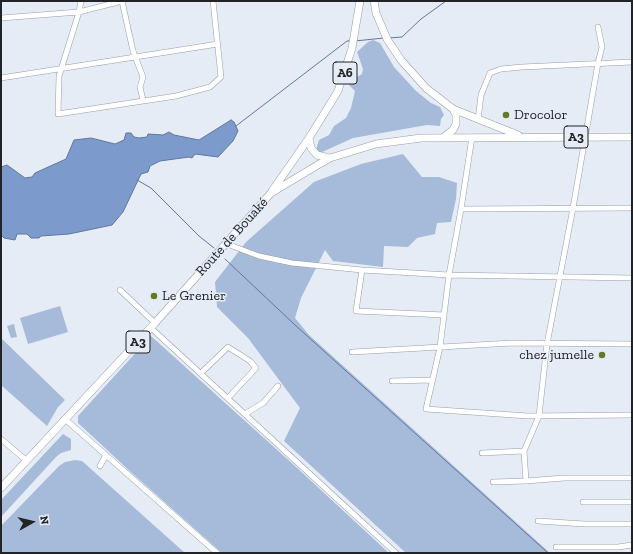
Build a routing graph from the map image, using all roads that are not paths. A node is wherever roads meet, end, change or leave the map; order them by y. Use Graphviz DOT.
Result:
graph roads {
  1 [pos="81,1"];
  2 [pos="122,1"];
  3 [pos="213,1"];
  4 [pos="360,1"];
  5 [pos="374,1"];
  6 [pos="79,12"];
  7 [pos="1,18"];
  8 [pos="598,27"];
  9 [pos="218,44"];
  10 [pos="136,56"];
  11 [pos="632,62"];
  12 [pos="598,63"];
  13 [pos="62,68"];
  14 [pos="1,78"];
  15 [pos="143,100"];
  16 [pos="453,108"];
  17 [pos="478,120"];
  18 [pos="520,136"];
  19 [pos="632,136"];
  20 [pos="444,137"];
  21 [pos="472,137"];
  22 [pos="584,137"];
  23 [pos="309,138"];
  24 [pos="330,158"];
  25 [pos="271,193"];
  26 [pos="574,208"];
  27 [pos="632,208"];
  28 [pos="461,209"];
  29 [pos="227,244"];
  30 [pos="362,270"];
  31 [pos="449,275"];
  32 [pos="561,276"];
  33 [pos="632,278"];
  34 [pos="120,290"];
  35 [pos="444,315"];
  36 [pos="153,326"];
  37 [pos="548,344"];
  38 [pos="632,344"];
  39 [pos="440,347"];
  40 [pos="352,352"];
  41 [pos="201,373"];
  42 [pos="432,380"];
  43 [pos="392,381"];
  44 [pos="278,386"];
  45 [pos="228,398"];
  46 [pos="245,414"];
  47 [pos="632,415"];
  48 [pos="539,416"];
  49 [pos="65,419"];
  50 [pos="1,439"];
  51 [pos="524,451"];
  52 [pos="482,453"];
  53 [pos="106,455"];
  54 [pos="27,461"];
  55 [pos="100,466"];
  56 [pos="632,478"];
  57 [pos="526,480"];
  58 [pos="492,482"];
  59 [pos="1,488"];
  60 [pos="583,502"];
  61 [pos="632,502"];
  62 [pos="538,521"];
  63 [pos="632,524"];
  64 [pos="632,545"];
  65 [pos="556,546"];
  66 [pos="217,553"];
  67 [pos="396,553"];
  1 -- 6 [label="street"];
  2 -- 6 [label="street"];
  2 -- 10 [label="street"];
  3 -- 9 [label="street"];
  4 -- 23 [label="highway, A6"];
  5 -- 16 [label="highway"];
  6 -- 7 [label="street"];
  6 -- 13 [label="street"];
  8 -- 12 [label="street"];
  9 -- 10 [label="street"];
  9 -- 15 [label="street"];
  10 -- 13 [label="street"];
  10 -- 15 [label="street"];
  11 -- 12 [label="street"];
  12 -- 17 [label="street"];
  12 -- 22 [label="street"];
  13 -- 14 [label="street"];
  13 -- 15 [label="street"];
  16 -- 17 [label="highway"];
  16 -- 20 [label="highway"];
  17 -- 18 [label="highway"];
  18 -- 21 [label="highway, A3"];
  18 -- 22 [label="highway, A3"];
  19 -- 22 [label="highway, A3"];
  20 -- 21 [label="highway, A3"];
  20 -- 24 [label="highway, Route de Bouaké / A3"];
  21 -- 28 [label="street"];
  22 -- 26 [label="street"];
  23 -- 24 [label="highway"];
  23 -- 25 [label="highway, A6"];
  24 -- 25 [label="highway, Route de Bouaké / A3"];
  25 -- 29 [label="highway, Route de Bouaké / A3"];
  26 -- 27 [label="street"];
  26 -- 28 [label="street"];
  26 -- 32 [label="street"];
  28 -- 31 [label="street"];
  29 -- 30 [label="street"];
  29 -- 36 [label="highway, Route de Bouaké / A3"];
  30 -- 31 [label="street"];
  30 -- 35 [label="street"];
  31 -- 32 [label="street"];
  31 -- 35 [label="street"];
  32 -- 33 [label="street"];
  32 -- 37 [label="street"];
  34 -- 36 [label="street"];
  35 -- 39 [label="street"];
  36 -- 41 [label="street"];
  36 -- 49 [label="highway, Route de Bouaké / A3"];
  37 -- 38 [label="street"];
  37 -- 39 [label="street"];
  37 -- 48 [label="street"];
  39 -- 40 [label="street"];
  39 -- 42 [label="street"];
  41 -- 45 [label="street"];
  41 -- 45 [label="street"];
  42 -- 43 [label="street"];
  42 -- 48 [label="street"];
  44 -- 46 [label="street"];
  45 -- 46 [label="street"];
  46 -- 67 [label="street"];
  47 -- 48 [label="street"];
  48 -- 51 [label="street"];
  49 -- 53 [label="street"];
  49 -- 54 [label="highway, Route de Bouaké / A3"];
  50 -- 54 [label="street"];
  51 -- 52 [label="street"];
  51 -- 57 [label="street"];
  53 -- 55 [label="street"];
  53 -- 66 [label="street"];
  54 -- 59 [label="highway, Route de Bouaké / A3"];
  56 -- 57 [label="street"];
  57 -- 58 [label="street"];
  60 -- 61 [label="street"];
  62 -- 63 [label="street"];
  64 -- 65 [label="street"];
}
